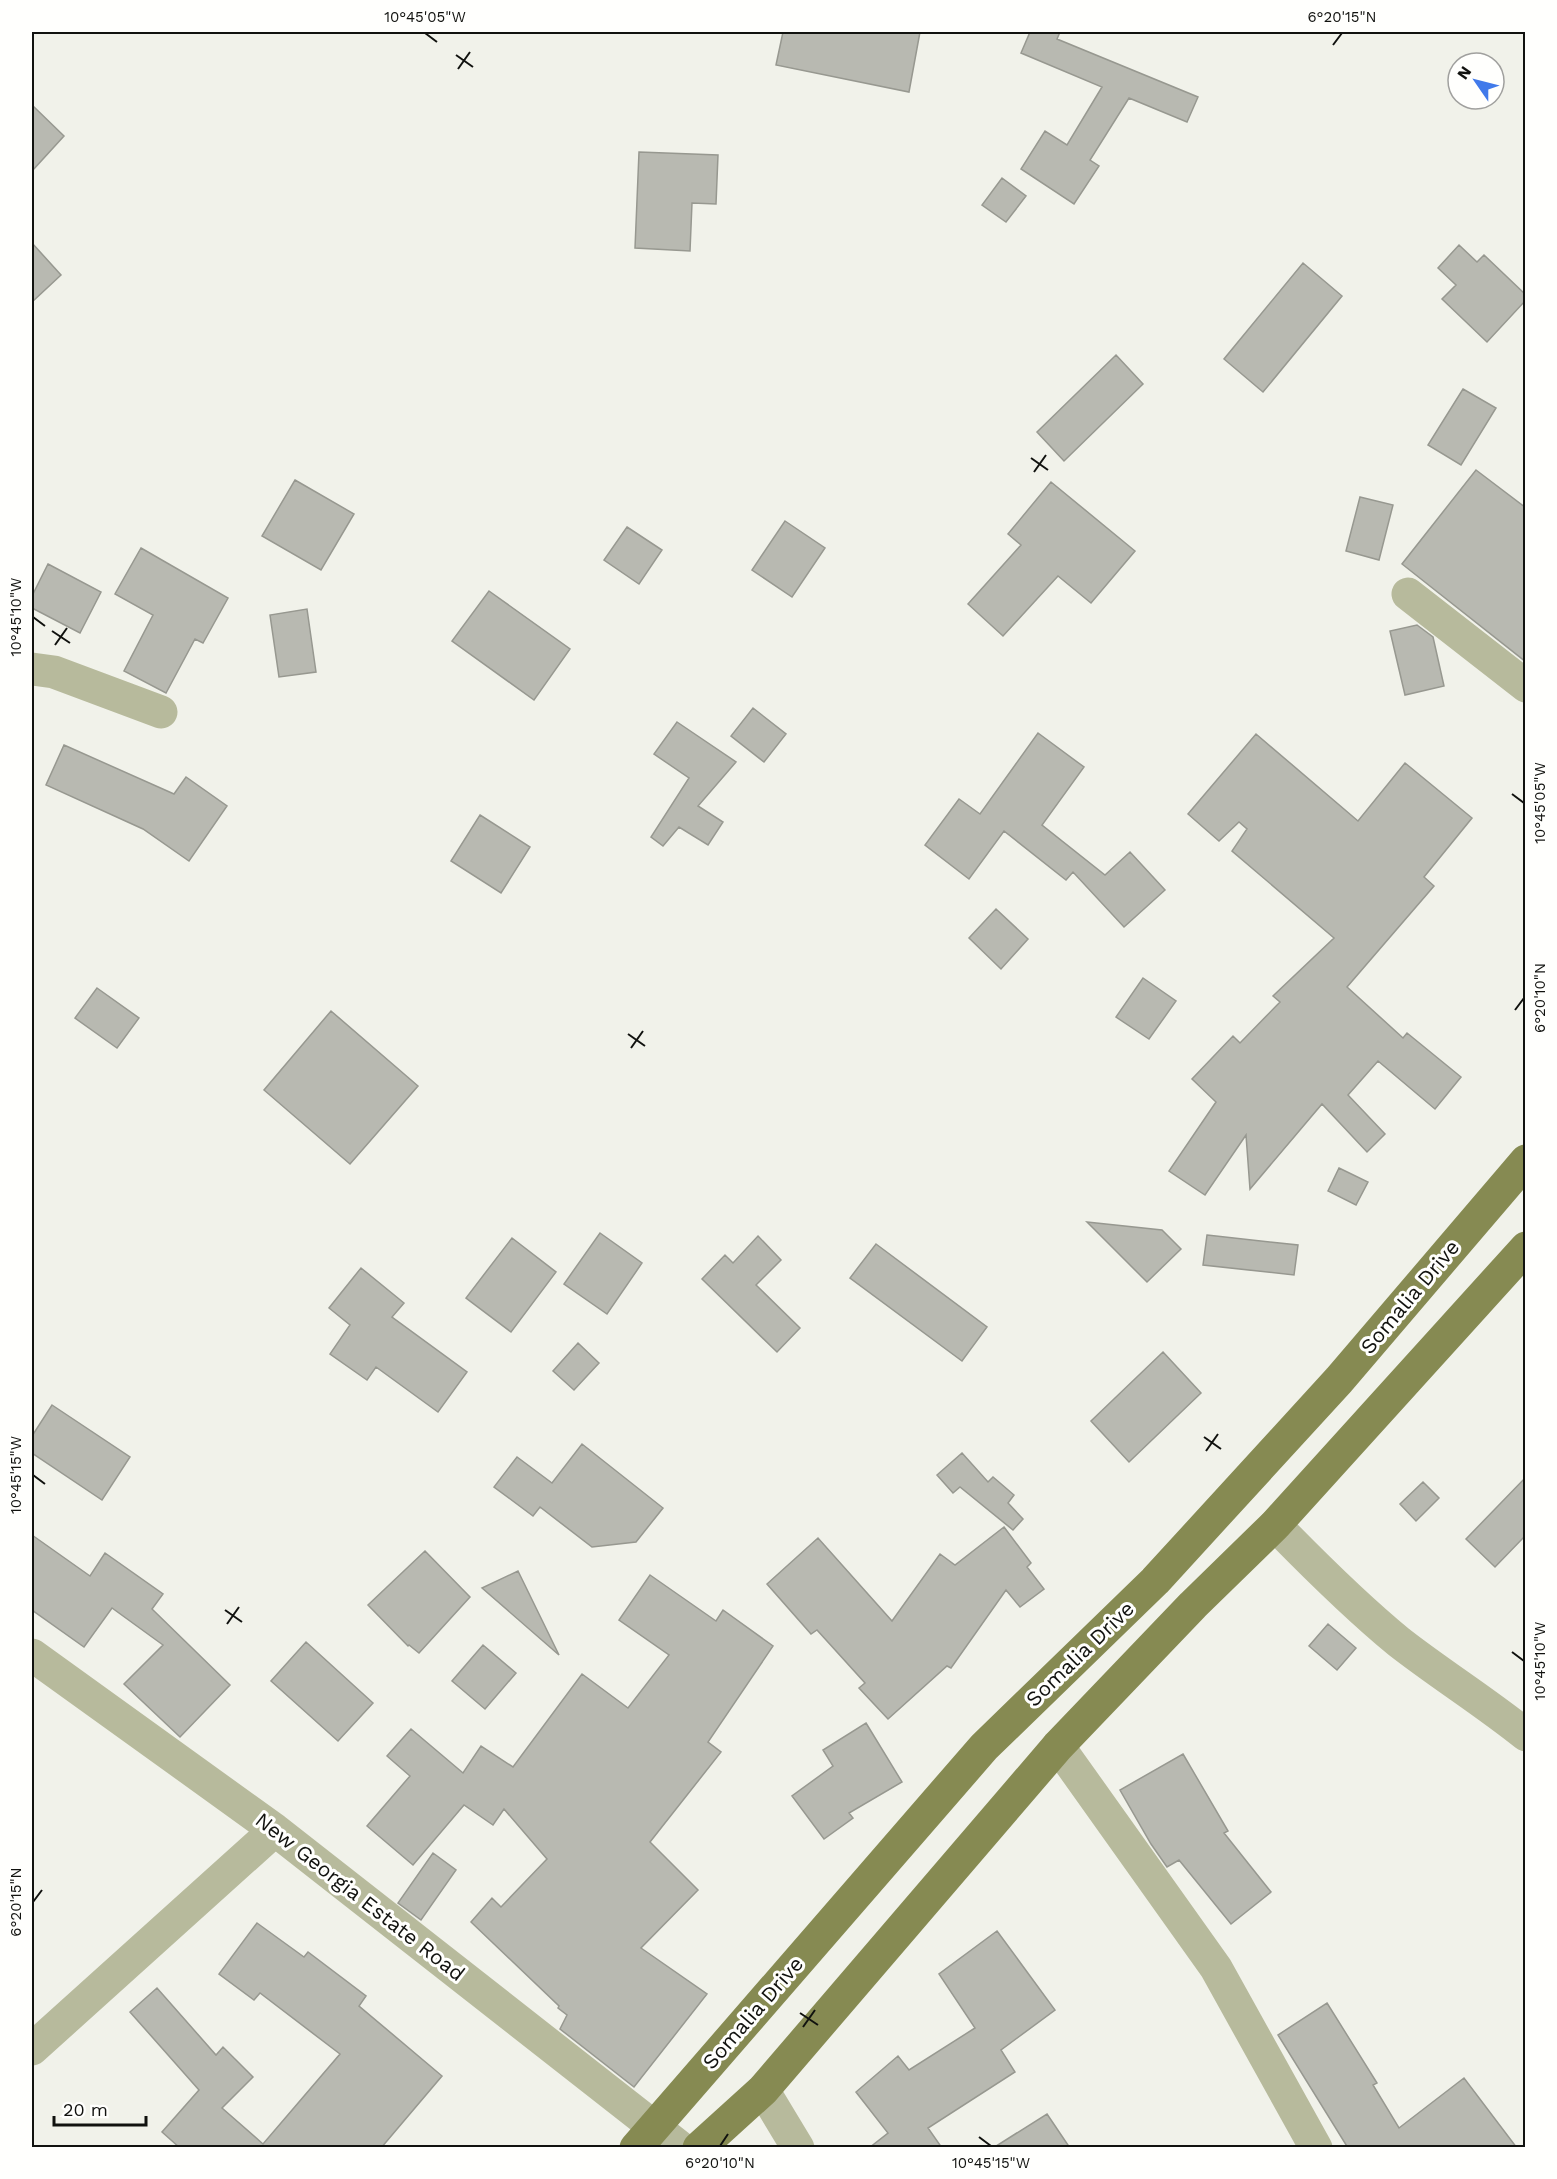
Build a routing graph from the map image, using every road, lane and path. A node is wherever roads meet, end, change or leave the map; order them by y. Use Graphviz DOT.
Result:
graph roads {
  1 [pos="1408,594"];
  2 [pos="32,669"];
  3 [pos="1526,686"];
  4 [pos="161,712"];
  5 [pos="1526,1161"];
  6 [pos="1526,1248"];
  7 [pos="1275,1525"];
  8 [pos="32,1655"];
  9 [pos="1526,1734"];
  10 [pos="1058,1746"];
  11 [pos="275,1830"];
  12 [pos="32,2049"];
  13 [pos="763,2090"];
  14 [pos="645,2137"];
  15 [pos="681,2148"];
  16 [pos="699,2148"];
  17 [pos="798,2148"];
  18 [pos="1316,2148"];
  1 -- 3 [label="street"];
  2 -- 4 [label="street"];
  5 -- 14 [label="main road, Somalia Drive"];
  6 -- 7 [label="main road"];
  7 -- 9 [label="street"];
  7 -- 10 [label="main road"];
  8 -- 11 [label="street, New Georgia Estate Road"];
  10 -- 13 [label="main road"];
  10 -- 18 [label="street"];
  11 -- 12 [label="street"];
  11 -- 14 [label="street, New Georgia Estate Road"];
  13 -- 16 [label="main road"];
  13 -- 17 [label="street"];
  14 -- 15 [label="street, New Georgia Estate Road"];
}
